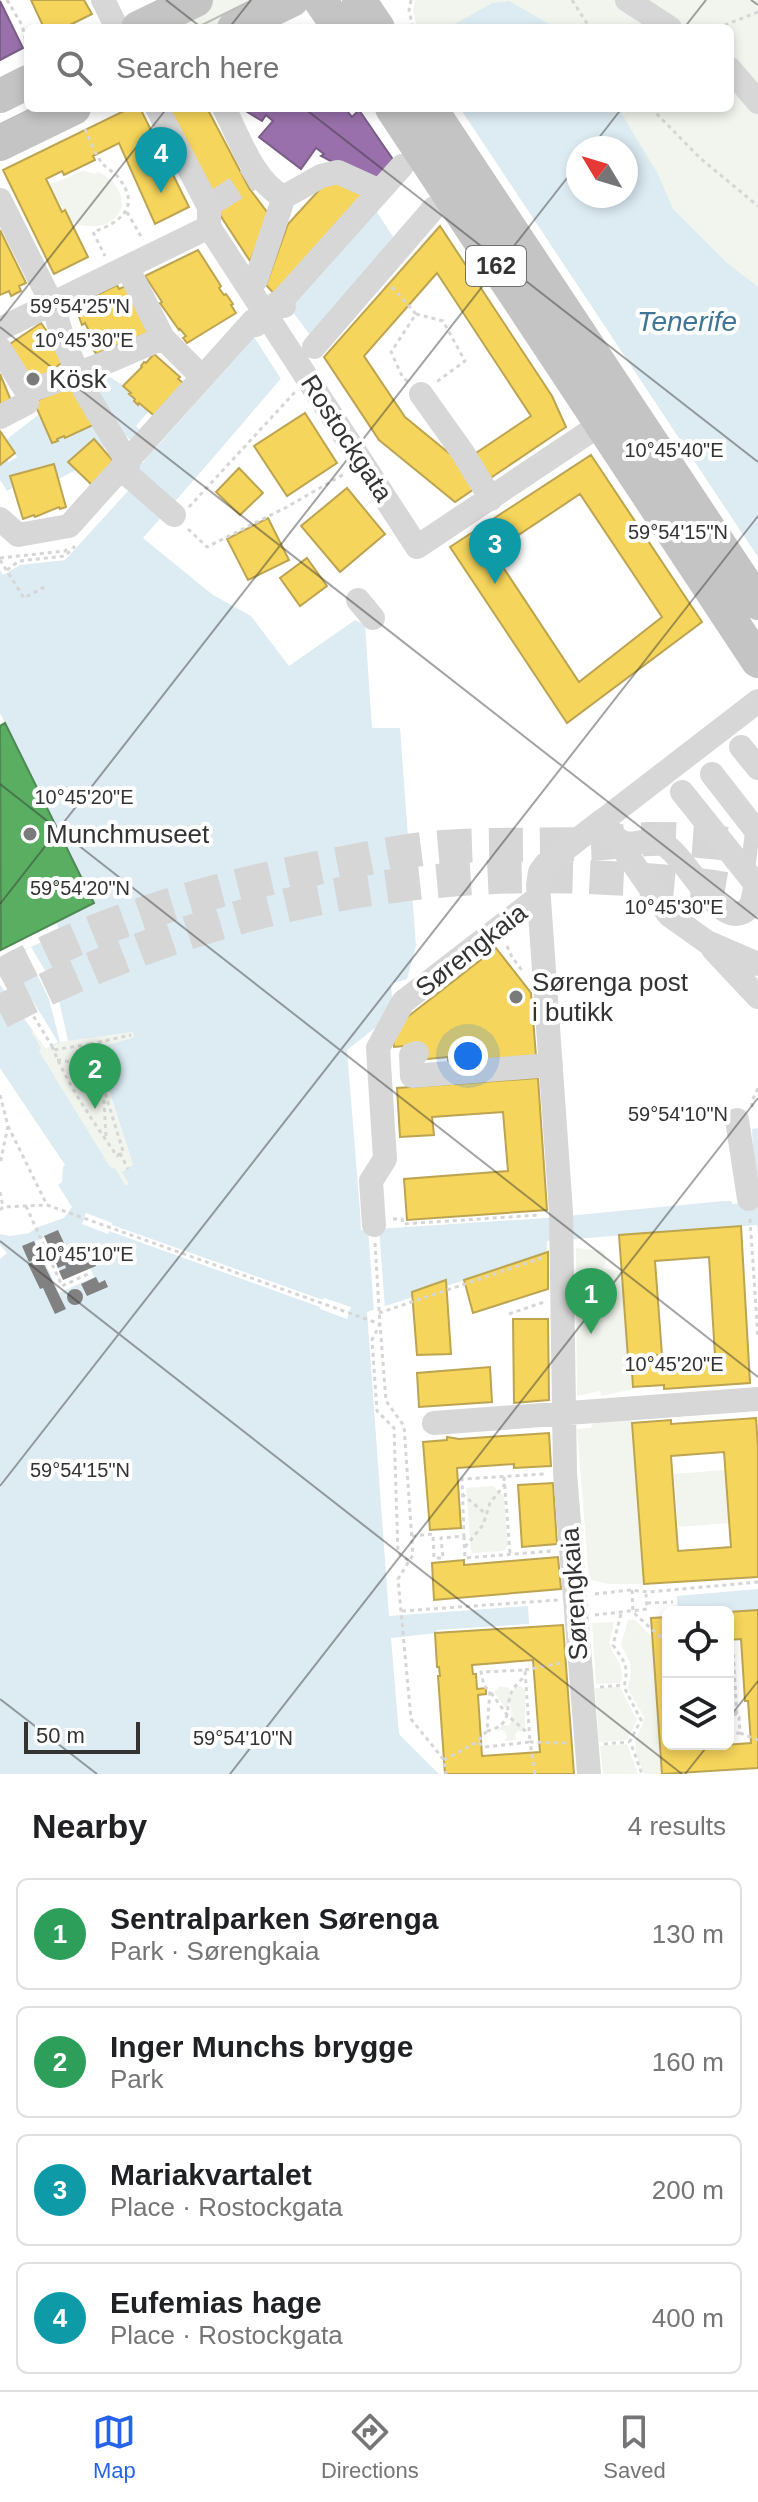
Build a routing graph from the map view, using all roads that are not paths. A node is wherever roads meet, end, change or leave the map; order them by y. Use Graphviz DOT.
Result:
graph roads {
  1 [pos="103,0"];
  2 [pos="196,0"];
  3 [pos="292,0"];
  4 [pos="320,0"];
  5 [pos="359,0"];
  6 [pos="627,0"];
  7 [pos="115,24"];
  8 [pos="146,24"];
  9 [pos="242,24"];
  10 [pos="336,24"];
  11 [pos="375,24"];
  12 [pos="664,24"];
  13 [pos="734,74"];
  14 [pos="24,84"];
  15 [pos="0,96"];
  16 [pos="758,102"];
  17 [pos="159,112"];
  18 [pos="226,112"];
  19 [pos="395,112"];
  20 [pos="432,112"];
  21 [pos="78,116"];
  22 [pos="0,144"];
  23 [pos="402,166"];
  24 [pos="378,192"];
  25 [pos="284,197"];
  26 [pos="0,200"];
  27 [pos="434,208"];
  28 [pos="209,227"];
  29 [pos="121,270"];
  30 [pos="249,287"];
  31 [pos="52,304"];
  32 [pos="284,306"];
  33 [pos="257,319"];
  34 [pos="0,329"];
  35 [pos="163,338"];
  36 [pos="314,347"];
  37 [pos="0,349"];
  38 [pos="195,369"];
  39 [pos="81,382"];
  40 [pos="27,392"];
  41 [pos="421,394"];
  42 [pos="615,415"];
  43 [pos="0,417"];
  44 [pos="136,458"];
  45 [pos="491,499"];
  46 [pos="175,516"];
  47 [pos="0,519"];
  48 [pos="758,603"];
  49 [pos="758,661"];
  50 [pos="758,701"];
  51 [pos="741,747"];
  52 [pos="758,768"];
  53 [pos="712,774"];
  54 [pos="682,792"];
  55 [pos="607,827"];
  56 [pos="758,833"];
  57 [pos="758,887"];
  58 [pos="758,893"];
  59 [pos="539,897"];
  60 [pos="707,942"];
  61 [pos="758,964"];
  62 [pos="758,997"];
  63 [pos="415,1064"];
  64 [pos="551,1065"];
  65 [pos="737,1120"];
  66 [pos="749,1199"];
  67 [pos="373,1223"];
  68 [pos="758,1399"];
  69 [pos="563,1413"];
  70 [pos="434,1423"];
  71 [pos="589,1774"];
  1 -- 7 [label="street"];
  2 -- 8 [label="highway"];
  3 -- 9 [label="highway"];
  4 -- 10 [label="highway"];
  5 -- 11 [label="highway"];
  6 -- 12 [label="street"];
  13 -- 16 [label="street"];
  14 -- 15 [label="highway"];
  17 -- 28 [label="street, Rostockgata"];
  18 -- 25 [label="street"];
  19 -- 42 [label="highway, 162"];
  20 -- 42 [label="highway, 162"];
  21 -- 22 [label="highway"];
  23 -- 24 [label="street"];
  24 -- 25 [label="street"];
  24 -- 32 [label="street"];
  25 -- 30 [label="street"];
  26 -- 31 [label="street"];
  27 -- 36 [label="street"];
  28 -- 29 [label="street"];
  28 -- 30 [label="street, Rostockgata"];
  29 -- 31 [label="street"];
  29 -- 35 [label="street"];
  30 -- 45 [label="street, Rostockgata"];
  31 -- 34 [label="street"];
  31 -- 39 [label="street"];
  33 -- 38 [label="street"];
  35 -- 38 [label="street"];
  35 -- 39 [label="street"];
  37 -- 40 [label="street"];
  38 -- 44 [label="street"];
  39 -- 40 [label="street"];
  39 -- 44 [label="street"];
  40 -- 43 [label="street"];
  41 -- 45 [label="street"];
  42 -- 45 [label="street, Rostockgata"];
  42 -- 48 [label="highway, 162"];
  42 -- 49 [label="highway, 162"];
  44 -- 46 [label="street"];
  44 -- 47 [label="street"];
  50 -- 55 [label="street, Sørengkaia"];
  51 -- 52 [label="street"];
  53 -- 56 [label="street"];
  54 -- 57 [label="street"];
  55 -- 58 [label="street"];
  55 -- 59 [label="street, Sørengkaia"];
  55 -- 60 [label="street"];
  59 -- 64 [label="street, Sørengkaia"];
  59 -- 67 [label="street, Sørengkaia"];
  60 -- 61 [label="street"];
  60 -- 62 [label="street"];
  63 -- 64 [label="street"];
  64 -- 69 [label="street, Sørengkaia"];
  65 -- 66 [label="street"];
  68 -- 69 [label="street"];
  69 -- 70 [label="street"];
  69 -- 71 [label="street, Sørengkaia"];
}
